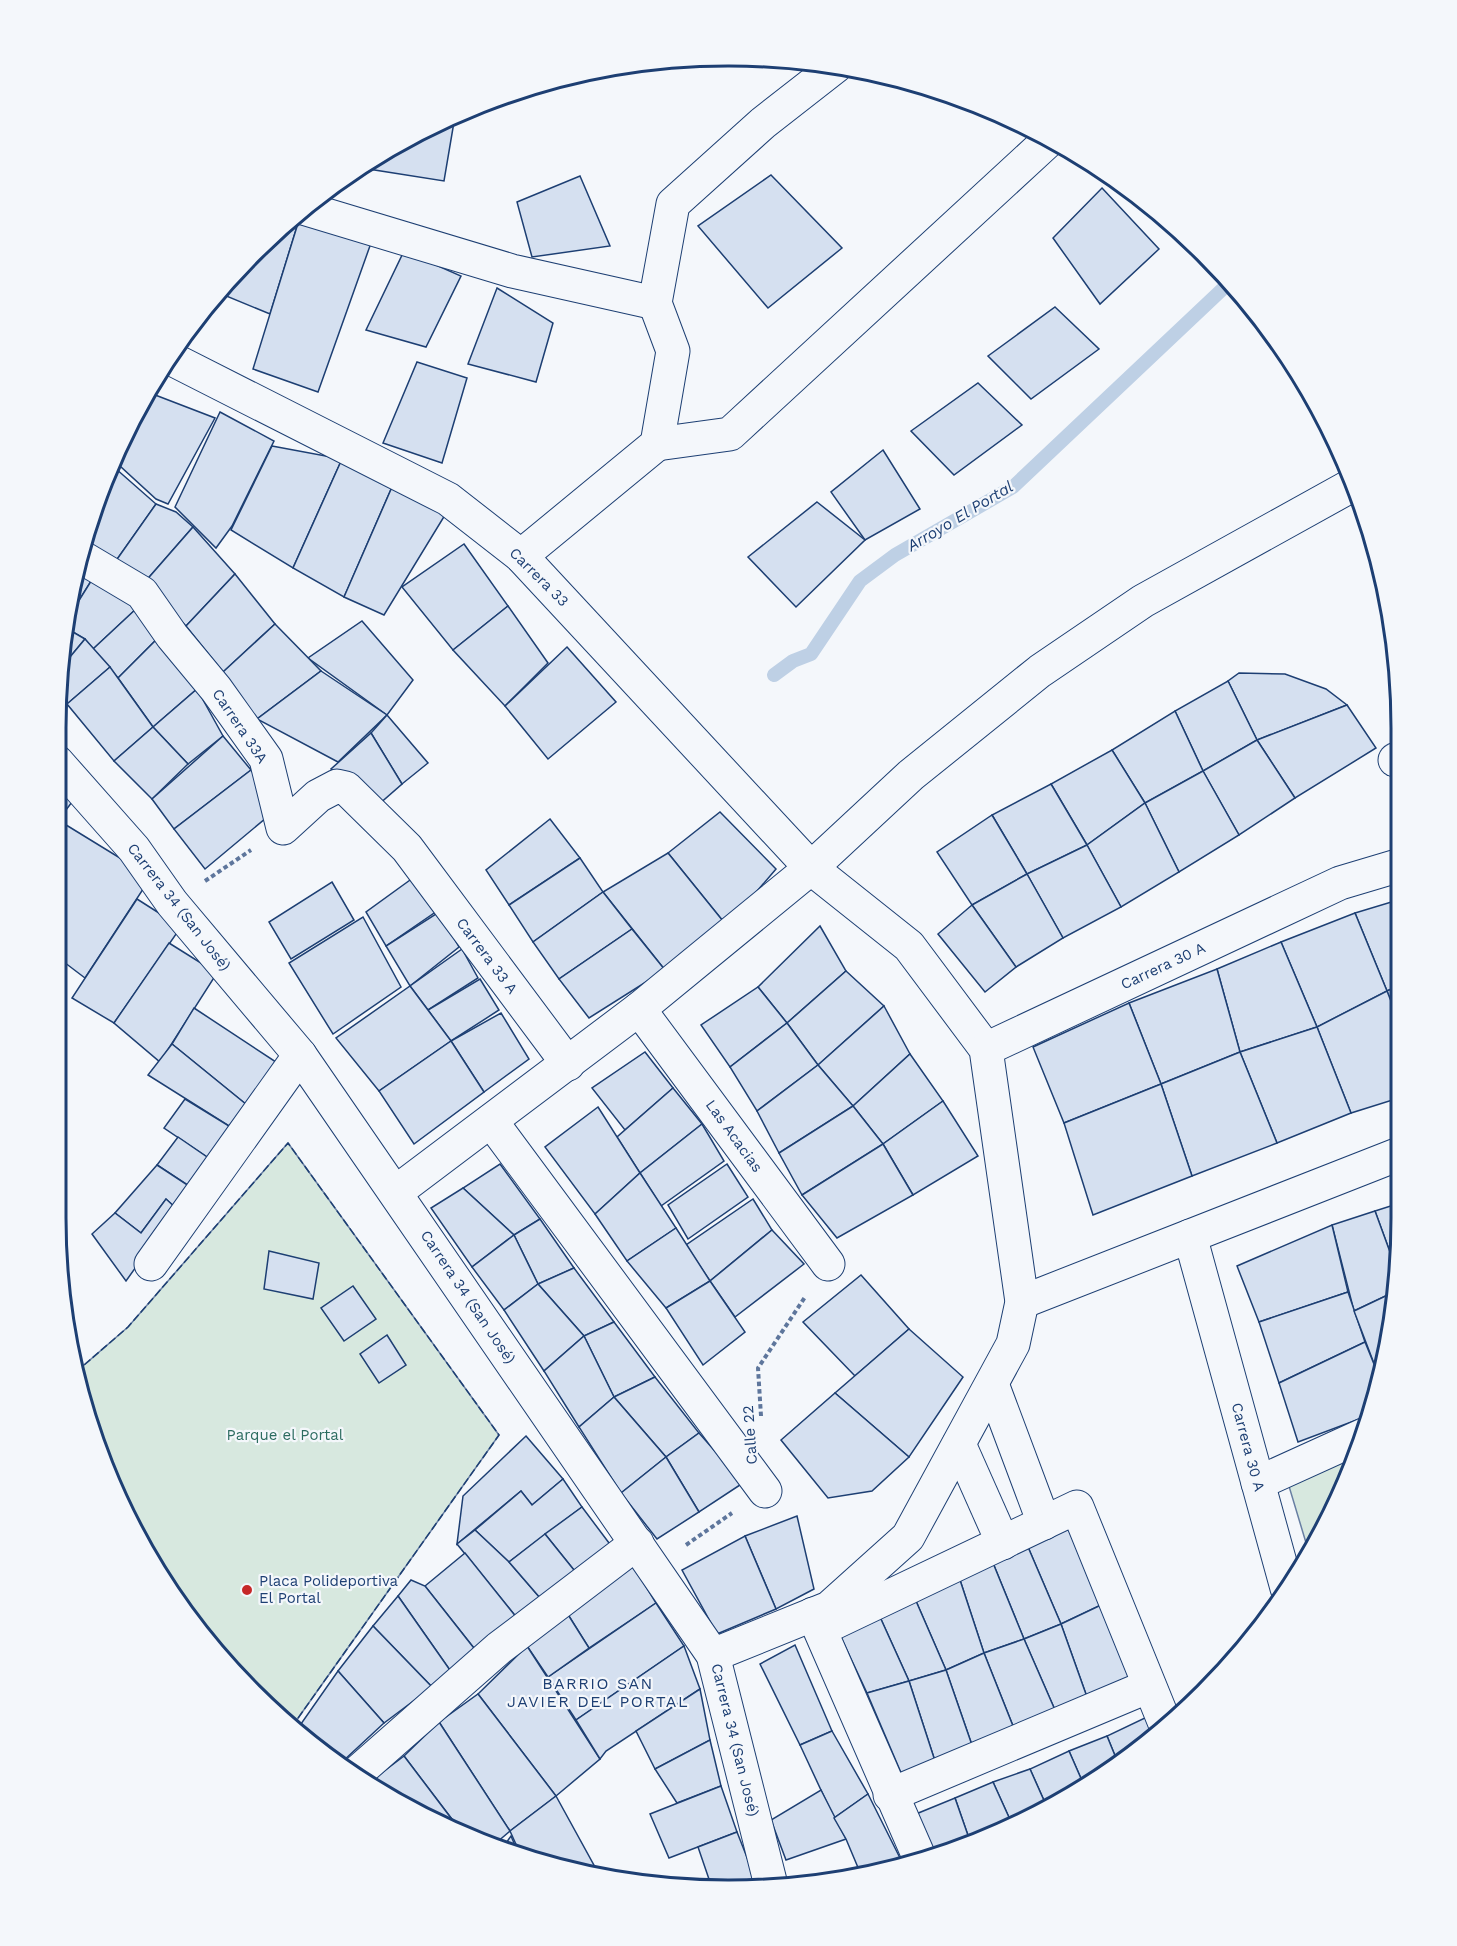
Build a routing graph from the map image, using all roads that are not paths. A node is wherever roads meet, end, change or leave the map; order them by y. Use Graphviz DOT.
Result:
graph roads {
  1 [pos="826,74"];
  2 [pos="1043,146"];
  3 [pos="315,212"];
  4 [pos="655,303"];
  5 [pos="177,362"];
  6 [pos="657,444"];
  7 [pos="1346,488"];
  8 [pos="521,556"];
  9 [pos="88,561"];
  10 [pos="66,772"];
  11 [pos="407,848"];
  12 [pos="812,868"];
  13 [pos="1391,868"];
  14 [pos="639,1009"];
  15 [pos="986,1049"];
  16 [pos="300,1054"];
  17 [pos="568,1064"];
  18 [pos="491,1121"];
  19 [pos="1391,1157"];
  20 [pos="396,1192"];
  21 [pos="1190,1236"];
  22 [pos="152,1263"];
  23 [pos="828,1264"];
  24 [pos="1022,1302"];
  25 [pos="992,1384"];
  26 [pos="1352,1440"];
  27 [pos="959,1444"];
  28 [pos="1258,1483"];
  29 [pos="765,1491"];
  30 [pos="1044,1523"];
  31 [pos="1003,1543"];
  32 [pos="645,1554"];
  33 [pos="1284,1578"];
  34 [pos="816,1622"];
  35 [pos="713,1655"];
  36 [pos="1149,1686"];
  37 [pos="1163,1718"];
  38 [pos="361,1769"];
  39 [pos="890,1795"];
  40 [pos="917,1852"];
  41 [pos="769,1879"];
  1 -- 4 [label="street"];
  2 -- 6 [label="street"];
  3 -- 4 [label="street"];
  4 -- 6 [label="street"];
  5 -- 8 [label="street, Carrera 33"];
  6 -- 8 [label="street"];
  7 -- 12 [label="street"];
  8 -- 12 [label="street, Carrera 33"];
  9 -- 11 [label="street, Carrera 33A"];
  10 -- 16 [label="street, Carrera 34 (San José)"];
  11 -- 17 [label="street, Carrera 33 A"];
  12 -- 14 [label="street"];
  12 -- 15 [label="street, Carrera 33"];
  13 -- 15 [label="street, Carrera 30 A"];
  14 -- 17 [label="street"];
  14 -- 23 [label="street, Las Acacias"];
  15 -- 24 [label="street"];
  16 -- 20 [label="street, Carrera 34 (San José)"];
  16 -- 22 [label="street"];
  17 -- 18 [label="street"];
  18 -- 20 [label="street"];
  18 -- 29 [label="street"];
  19 -- 21 [label="street"];
  20 -- 32 [label="street, Carrera 34 (San José)"];
  21 -- 24 [label="street"];
  21 -- 28 [label="street, Carrera 30 A"];
  24 -- 25 [label="street"];
  25 -- 27 [label="street"];
  25 -- 30 [label="street"];
  26 -- 28 [label="street"];
  27 -- 31 [label="street"];
  27 -- 34 [label="street"];
  28 -- 33 [label="street, Carrera 30 A"];
  30 -- 31 [label="street"];
  30 -- 36 [label="street"];
  31 -- 34 [label="street"];
  32 -- 35 [label="street, Carrera 34 (San José)"];
  32 -- 38 [label="street"];
  34 -- 35 [label="street"];
  34 -- 39 [label="street"];
  35 -- 41 [label="street, Carrera 34 (San José)"];
  36 -- 37 [label="street"];
  36 -- 39 [label="street"];
  39 -- 40 [label="street"];
}
